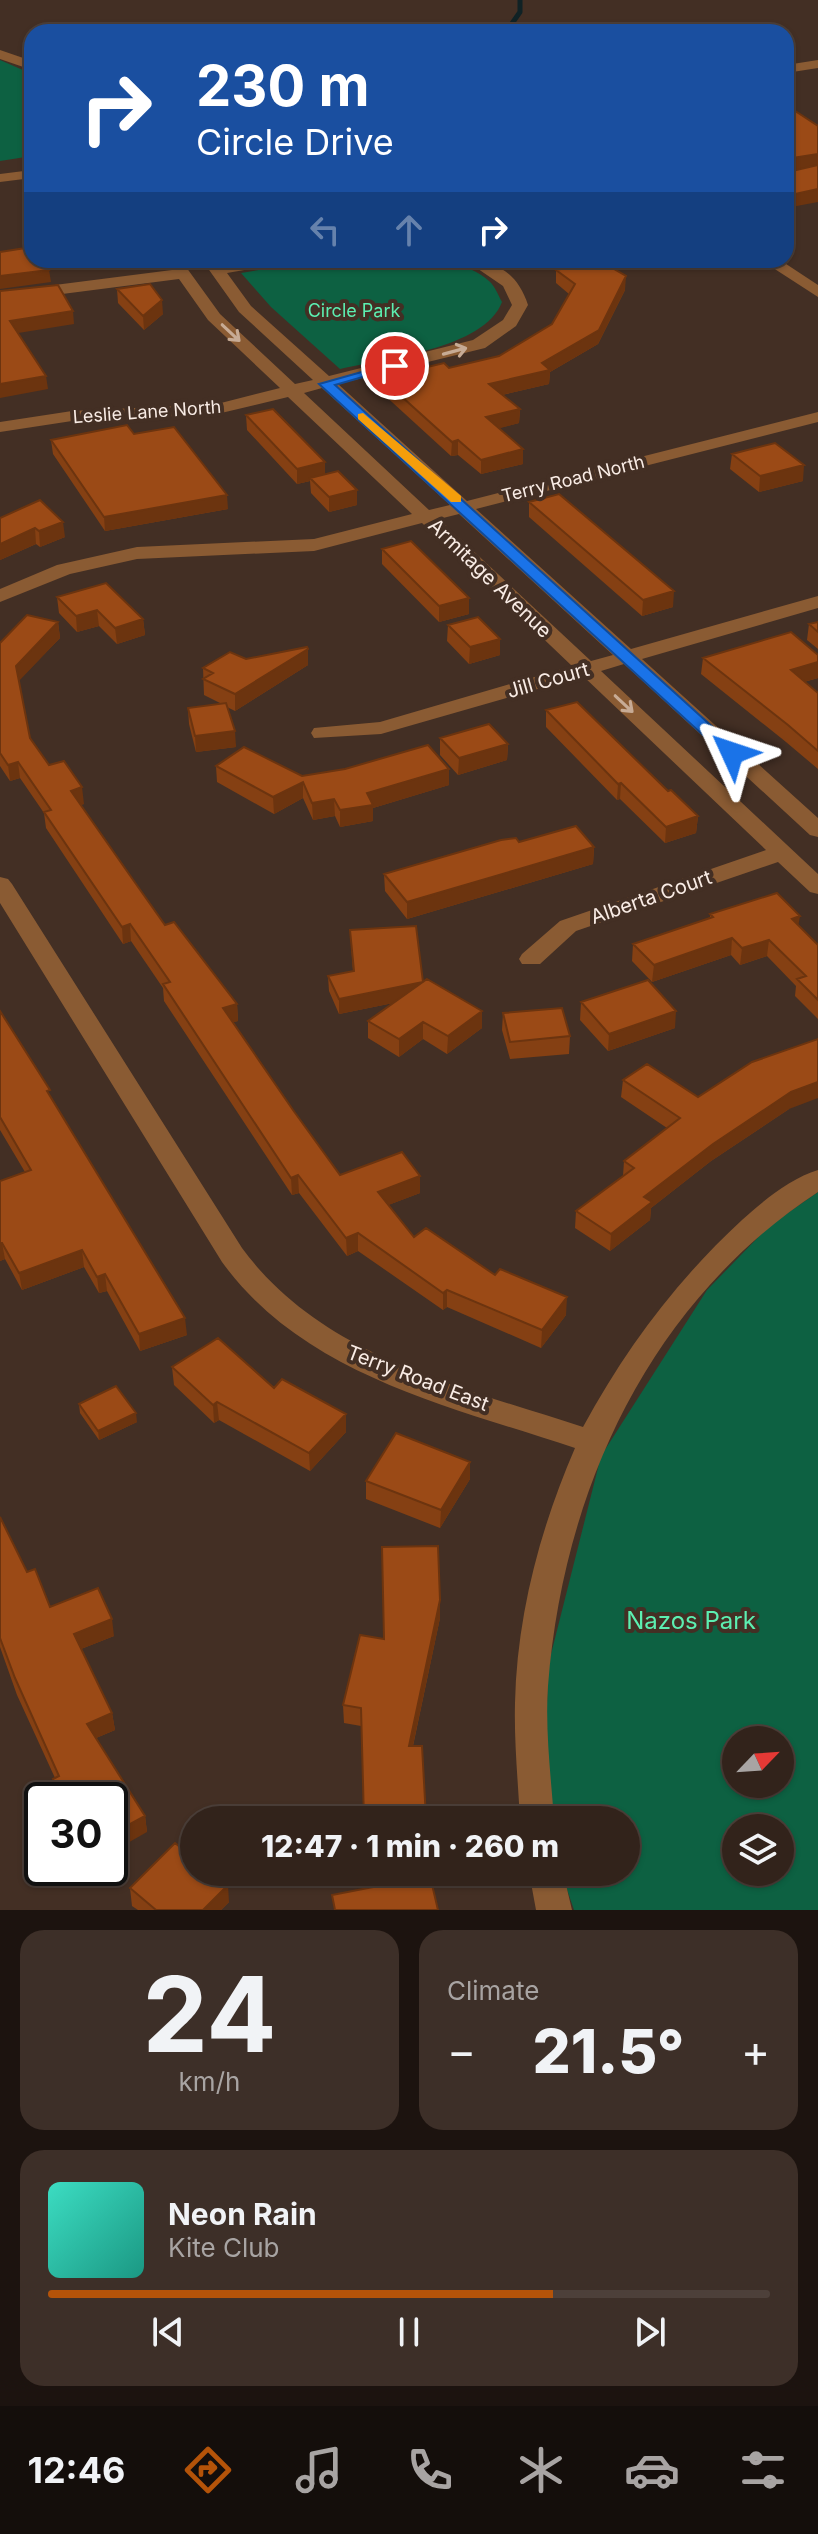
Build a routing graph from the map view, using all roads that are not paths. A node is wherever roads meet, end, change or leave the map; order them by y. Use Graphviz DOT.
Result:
graph roads {
  1 [pos="0,54"];
  2 [pos="24,63"];
  3 [pos="818,64"];
  4 [pos="794,68"];
  5 [pos="24,175"];
  6 [pos="0,178"];
  7 [pos="171,268"];
  8 [pos="178,268"];
  9 [pos="215,268"];
  10 [pos="489,268"];
  11 [pos="781,268"];
  12 [pos="818,292"];
  13 [pos="0,297"];
  14 [pos="326,384"];
  15 [pos="293,391"];
  16 [pos="818,417"];
  17 [pos="0,427"];
  18 [pos="464,506"];
  19 [pos="425,515"];
  20 [pos="0,596"];
  21 [pos="818,602"];
  22 [pos="626,658"];
  23 [pos="586,669"];
  24 [pos="322,733"];
  25 [pos="818,830"];
  26 [pos="781,853"];
  27 [pos="0,884"];
  28 [pos="818,887"];
  29 [pos="531,959"];
  30 [pos="818,1179"];
  31 [pos="589,1441"];
  32 [pos="536,1806"];
  33 [pos="549,1886"];
  34 [pos="554,1910"];
  1 -- 2 [label="street"];
  3 -- 4 [label="street"];
  5 -- 6 [label="street"];
  7 -- 13 [label="street"];
  8 -- 15 [label="street, Armitage Avenue, one-way"];
  9 -- 14 [label="street, Armitage Avenue"];
  14 -- 10 [label="street, Leslie Lane North, one-way"];
  11 -- 12 [label="street"];
  14 -- 15 [label="street, Leslie Lane North"];
  14 -- 18 [label="street, Armitage Avenue"];
  15 -- 17 [label="street, Leslie Lane North"];
  15 -- 19 [label="street, Armitage Avenue"];
  16 -- 18 [label="street, Terry Road North"];
  18 -- 19 [label="street, Terry Road North"];
  18 -- 22 [label="street, Armitage Avenue"];
  19 -- 20 [label="street, Terry Road North"];
  19 -- 23 [label="street, Armitage Avenue"];
  21 -- 22 [label="street, Jill Court"];
  22 -- 23 [label="street, Jill Court"];
  22 -- 25 [label="street, Armitage Avenue"];
  23 -- 24 [label="street, Jill Court"];
  23 -- 26 [label="street, Armitage Avenue, one-way"];
  26 -- 28 [label="street, Armitage Avenue"];
  26 -- 29 [label="street, Alberta Court"];
  27 -- 31 [label="street, Terry Road East"];
  30 -- 31 [label="street"];
  31 -- 32 [label="street"];
  33 -- 34 [label="street"];
}
